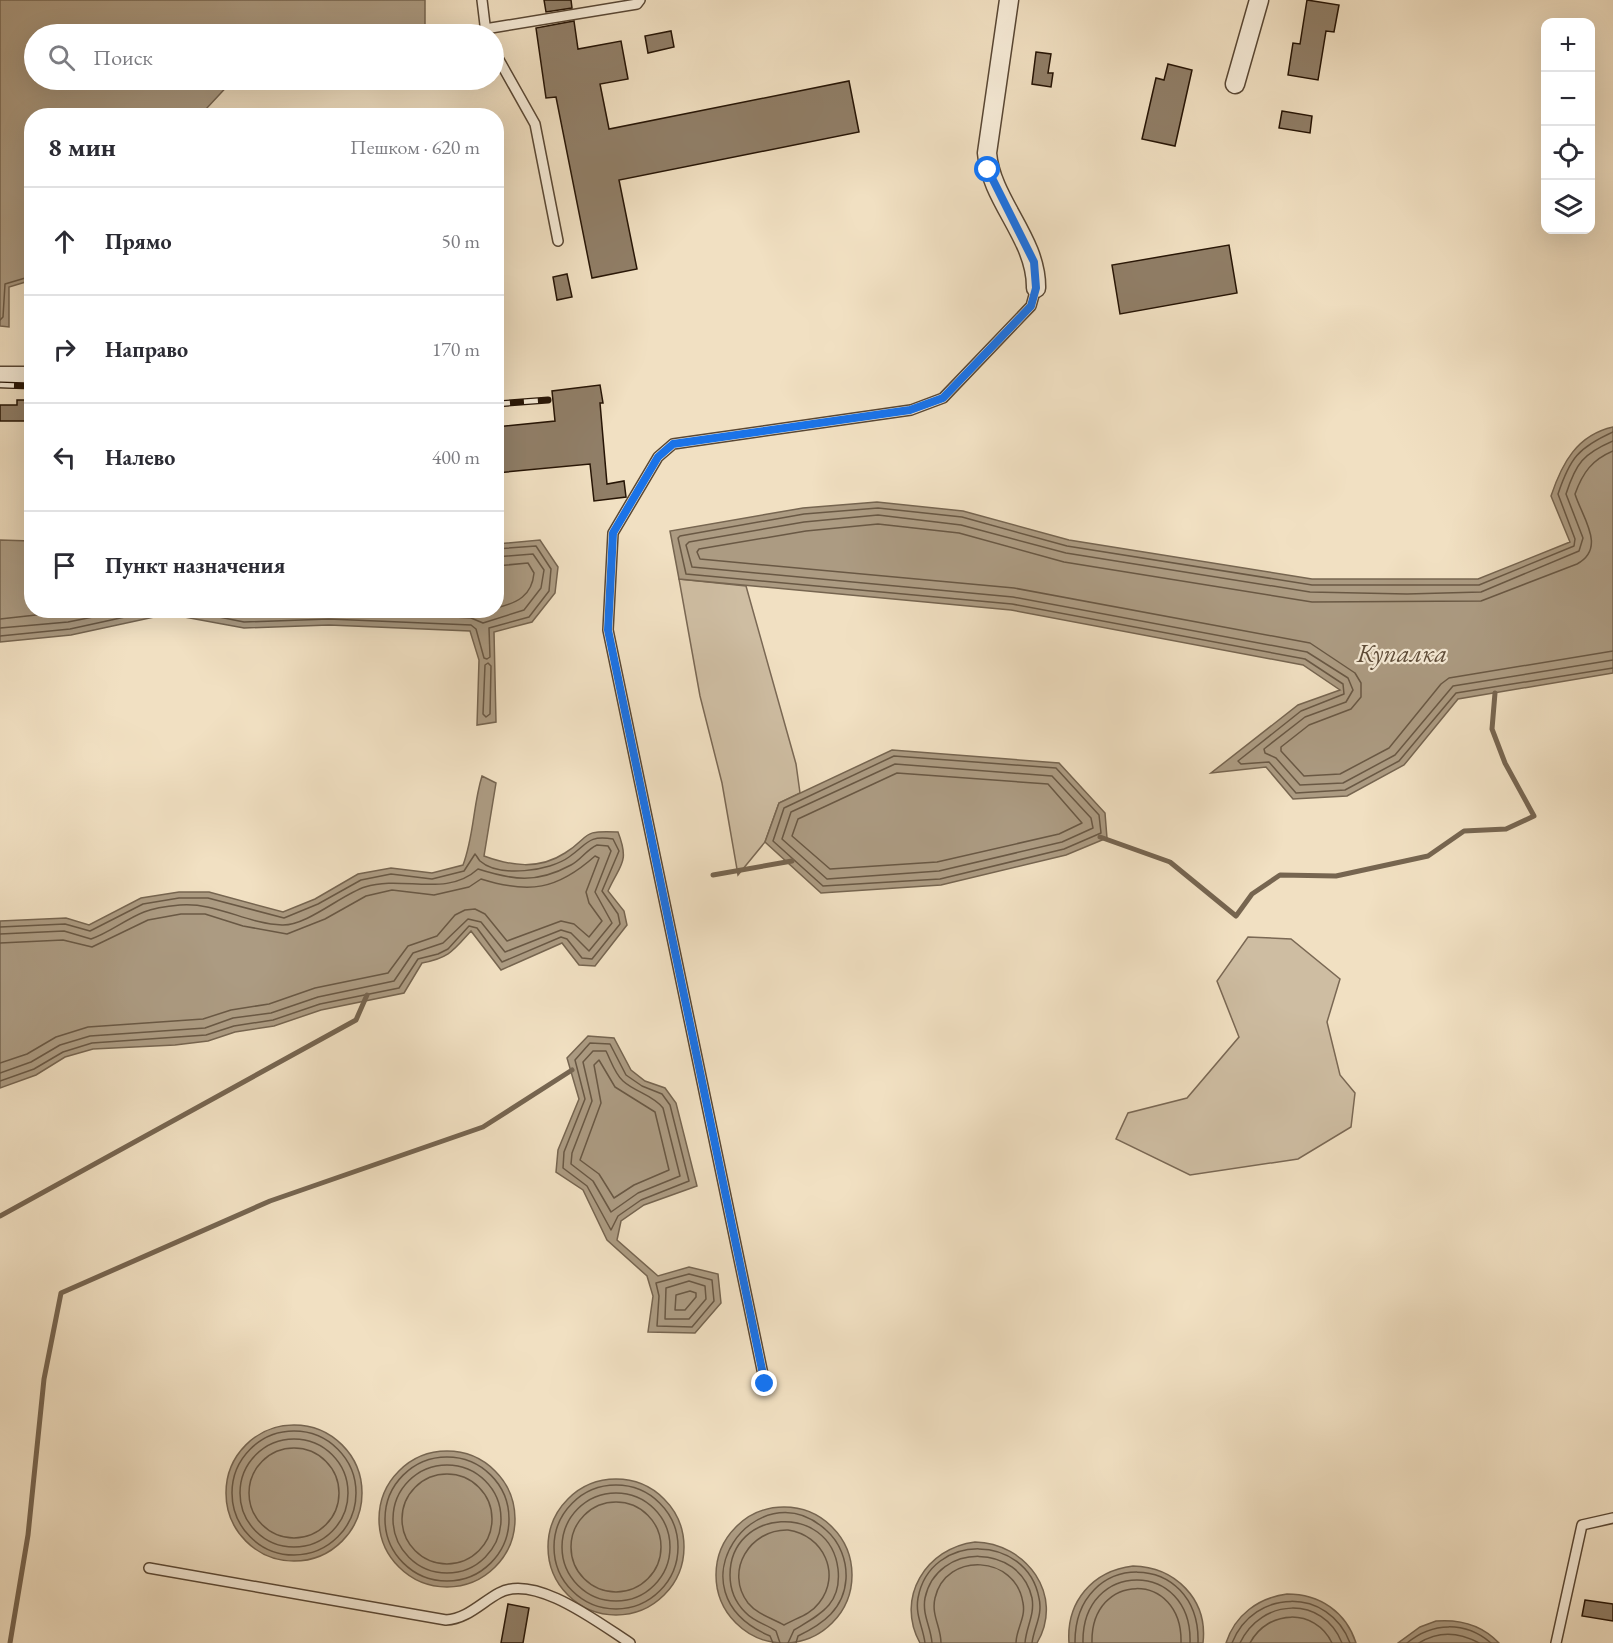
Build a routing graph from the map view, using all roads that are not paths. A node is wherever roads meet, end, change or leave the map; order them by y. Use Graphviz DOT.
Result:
graph roads {
  1 [pos="482,0"];
  2 [pos="640,0"];
  3 [pos="1009,0"];
  4 [pos="1260,0"];
  5 [pos="484,24"];
  6 [pos="504,28"];
  7 [pos="504,69"];
  8 [pos="1235,84"];
  9 [pos="558,241"];
  10 [pos="1036,288"];
  11 [pos="0,376"];
  12 [pos="24,376"];
  13 [pos="765,1384"];
  14 [pos="1613,1518"];
  15 [pos="149,1568"];
  16 [pos="630,1643"];
  17 [pos="1556,1643"];
  1 -- 5 [label="lane"];
  2 -- 6 [label="lane"];
  3 -- 10 [label="street"];
  4 -- 8 [label="street"];
  7 -- 9 [label="lane"];
  10 -- 13 [label="lane"];
  11 -- 12 [label="street"];
  14 -- 17 [label="lane"];
  15 -- 16 [label="lane"];
}
